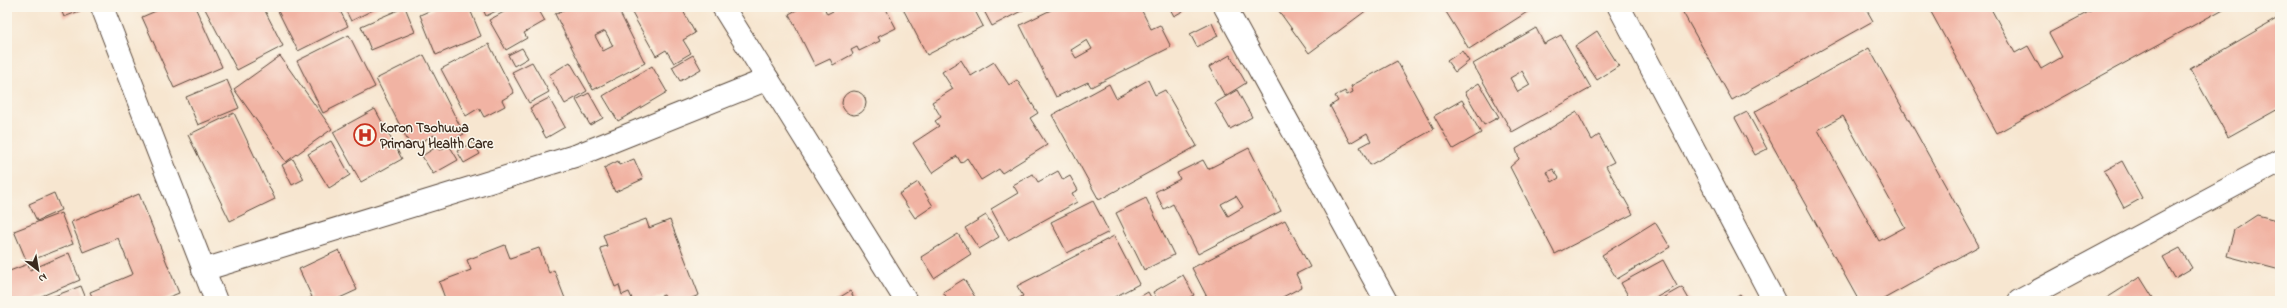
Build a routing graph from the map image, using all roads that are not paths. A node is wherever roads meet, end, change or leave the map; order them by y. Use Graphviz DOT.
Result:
graph roads {
  1 [pos="102,7"];
  2 [pos="723,7"];
  3 [pos="1225,7"];
  4 [pos="1619,7"];
  5 [pos="768,79"];
  6 [pos="2280,161"];
  7 [pos="203,270"];
  8 [pos="216,301"];
  9 [pos="906,301"];
  10 [pos="1386,301"];
  11 [pos="1774,301"];
  12 [pos="2019,301"];
  1 -- 7 [label="street"];
  2 -- 5 [label="street"];
  3 -- 10 [label="street"];
  4 -- 11 [label="street"];
  5 -- 7 [label="street"];
  5 -- 9 [label="street"];
  6 -- 12 [label="street"];
  7 -- 8 [label="street"];
}
